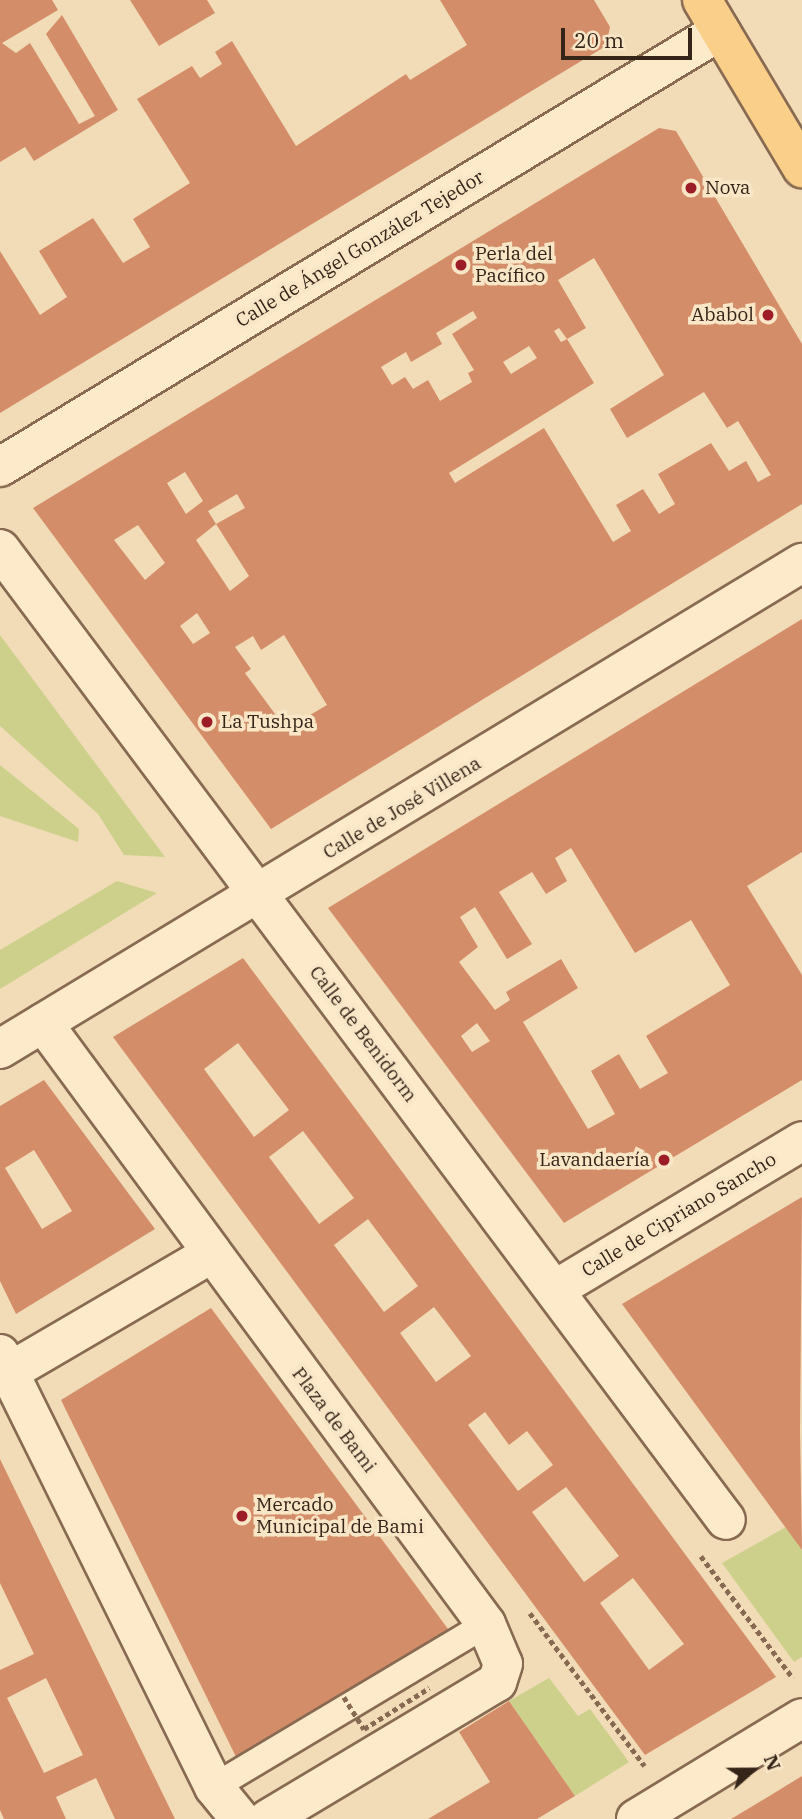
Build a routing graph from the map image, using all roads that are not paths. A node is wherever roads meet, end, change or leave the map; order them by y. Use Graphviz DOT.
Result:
graph roads {
  1 [pos="711,15"];
  2 [pos="802,168"];
  3 [pos="0,467"];
  4 [pos="0,549"];
  5 [pos="802,563"];
  6 [pos="258,896"];
  7 [pos="43,1023"];
  8 [pos="0,1049"];
  9 [pos="802,1141"];
  10 [pos="209,1255"];
  11 [pos="556,1289"];
  12 [pos="4,1363"];
  13 [pos="726,1520"];
  14 [pos="486,1624"];
  15 [pos="802,1718"];
  16 [pos="214,1787"];
  17 [pos="240,1819"];
  18 [pos="268,1819"];
  19 [pos="636,1819"];
  1 -- 2 [label="main road"];
  1 -- 3 [label="street, Calle de Ángel González Tejedor"];
  4 -- 6 [label="street, Calle de Benidorm"];
  5 -- 6 [label="street, Calle de José Villena"];
  6 -- 7 [label="street, Calle de José Villena"];
  6 -- 11 [label="street, Calle de Benidorm"];
  7 -- 8 [label="street, Calle de José Villena"];
  7 -- 10 [label="street, Plaza de Bami"];
  9 -- 11 [label="street, Calle de Cipriano Sancho"];
  10 -- 12 [label="street"];
  10 -- 14 [label="street, Plaza de Bami"];
  11 -- 13 [label="street, Calle de Benidorm"];
  12 -- 16 [label="street"];
  14 -- 16 [label="lane"];
  14 -- 18 [label="street, Plaza de Bami"];
  15 -- 19 [label="street"];
  16 -- 17 [label="street"];
}
